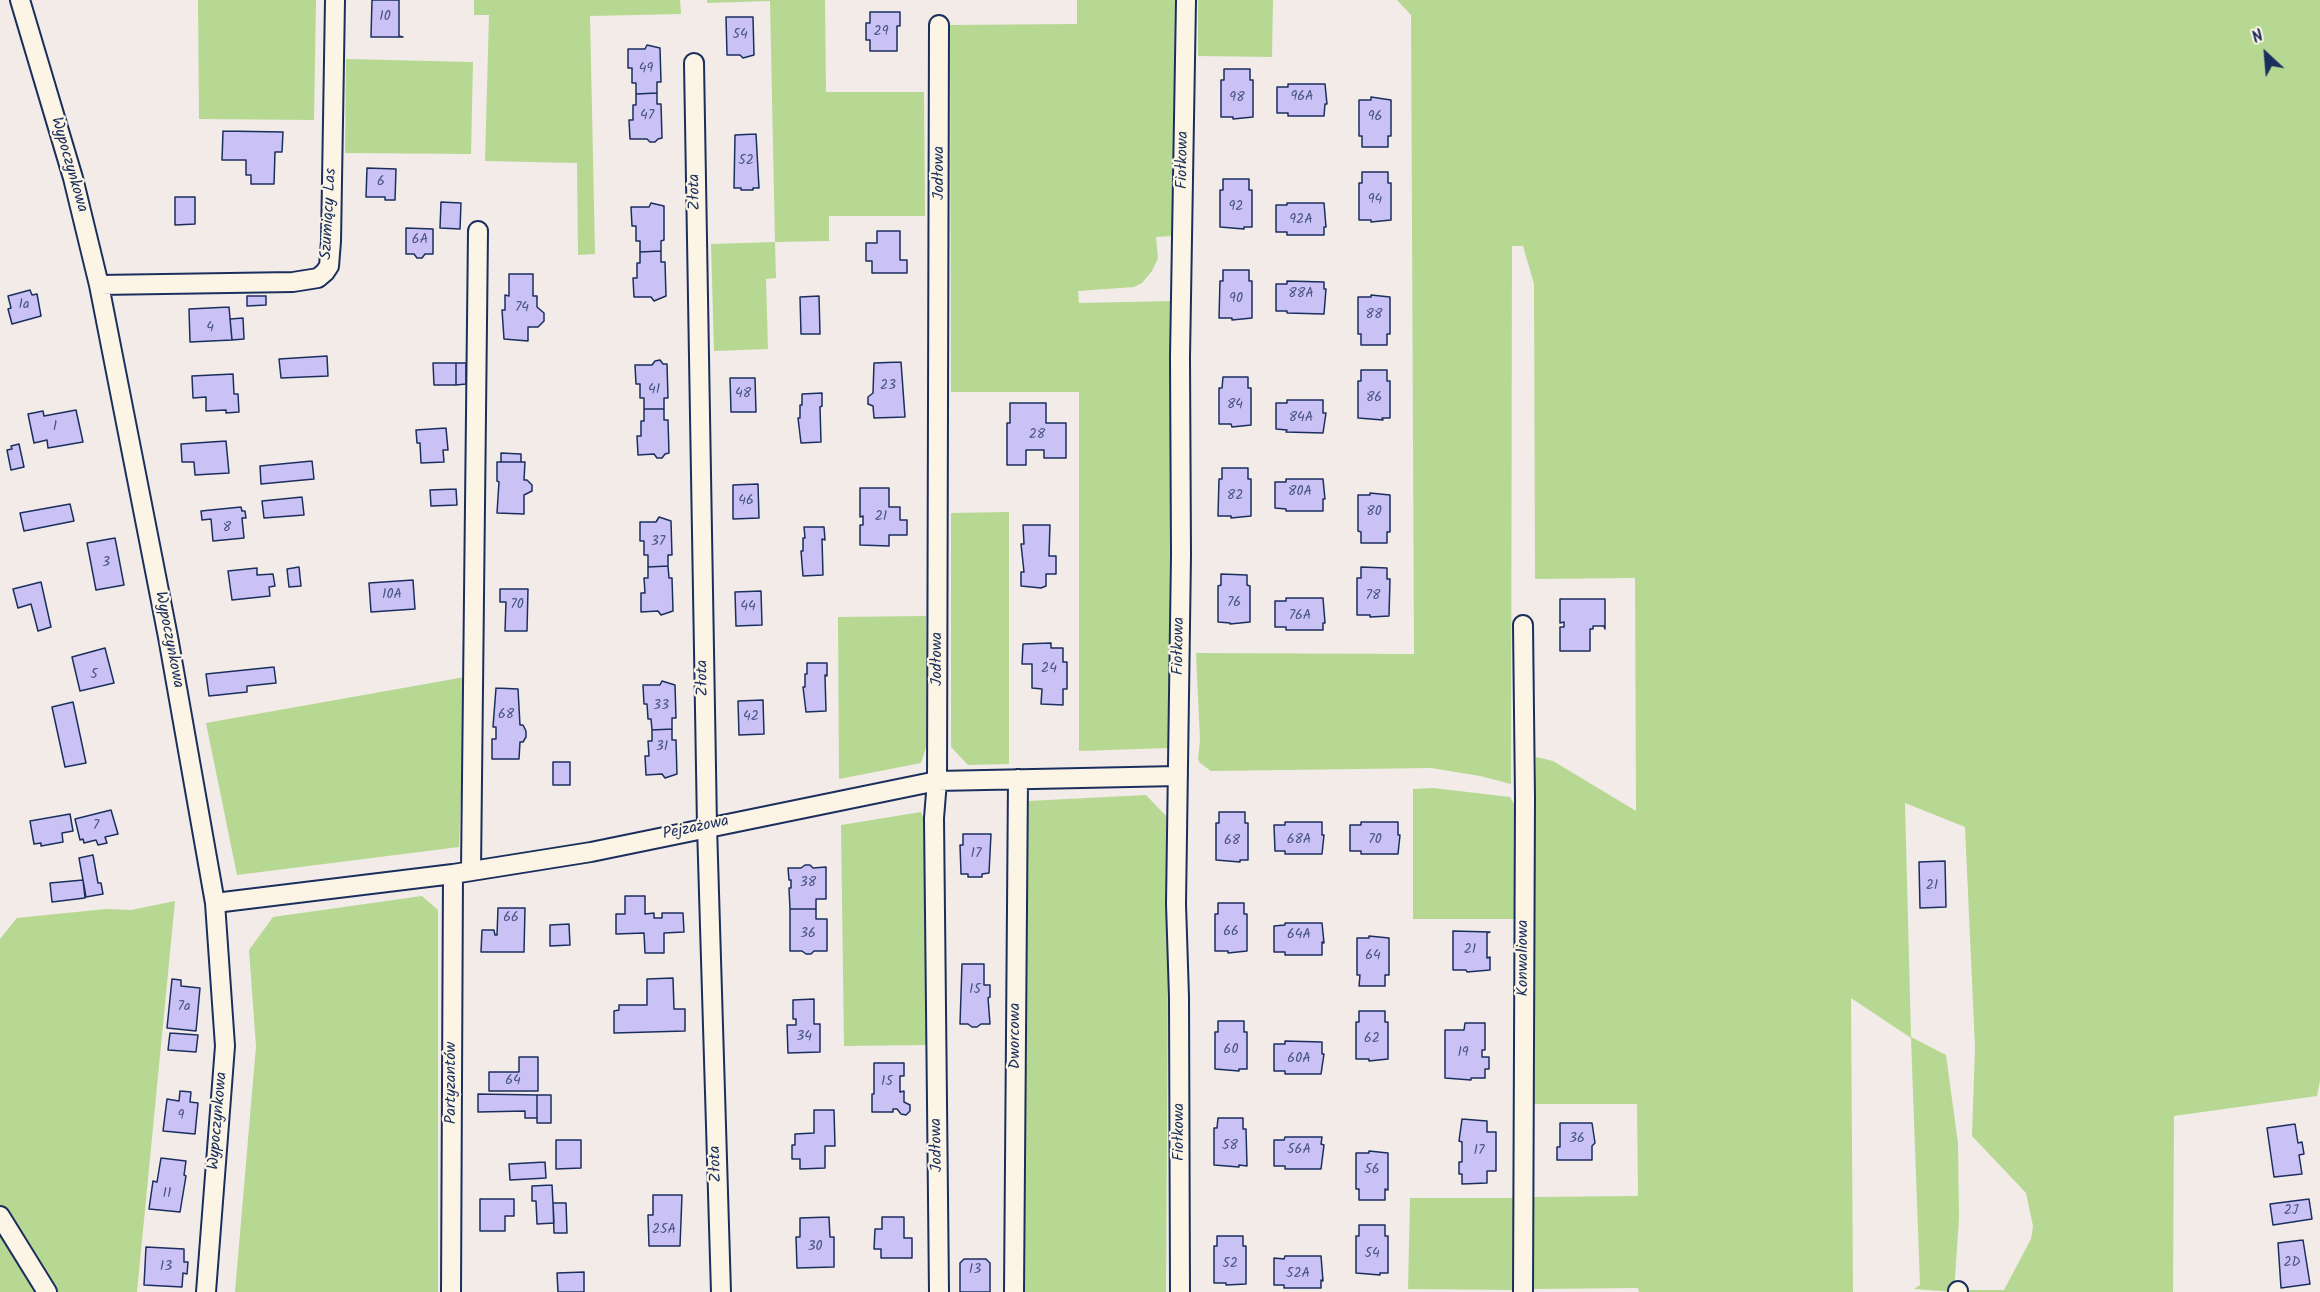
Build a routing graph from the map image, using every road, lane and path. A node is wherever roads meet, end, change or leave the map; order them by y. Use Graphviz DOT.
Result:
graph roads {
  1 [pos="20,0"];
  2 [pos="334,0"];
  3 [pos="1186,0"];
  4 [pos="939,25"];
  5 [pos="694,63"];
  6 [pos="478,231"];
  7 [pos="99,285"];
  8 [pos="1523,625"];
  9 [pos="1178,776"];
  10 [pos="1018,779"];
  11 [pos="937,781"];
  12 [pos="707,826"];
  13 [pos="471,870"];
  14 [pos="453,874"];
  15 [pos="215,903"];
  16 [pos="0,1216"];
  17 [pos="47,1292"];
  18 [pos="206,1292"];
  19 [pos="451,1292"];
  20 [pos="721,1292"];
  21 [pos="939,1292"];
  22 [pos="1014,1292"];
  23 [pos="1180,1292"];
  24 [pos="1523,1292"];
  1 -- 7 [label="street, Wypoczynkowa"];
  2 -- 7 [label="street, Szumiący Las"];
  3 -- 9 [label="street, Fiołkowa"];
  4 -- 11 [label="street, Jodłowa"];
  5 -- 12 [label="street, Złota"];
  6 -- 13 [label="street"];
  7 -- 15 [label="street, Wypoczynkowa"];
  8 -- 24 [label="street, Konwaliowa"];
  9 -- 10 [label="street, Pejzażowa"];
  9 -- 23 [label="street, Fiołkowa"];
  10 -- 11 [label="street, Pejzażowa"];
  10 -- 22 [label="street, Dworcowa"];
  11 -- 12 [label="street, Pejzażowa"];
  11 -- 21 [label="street, Jodłowa"];
  12 -- 13 [label="street, Pejzażowa"];
  12 -- 20 [label="street, Złota"];
  13 -- 14 [label="street, Pejzażowa"];
  14 -- 15 [label="street, Pejzażowa"];
  14 -- 19 [label="street, Partyzantów"];
  15 -- 18 [label="street, Wypoczynkowa"];
  16 -- 17 [label="street"];
}
